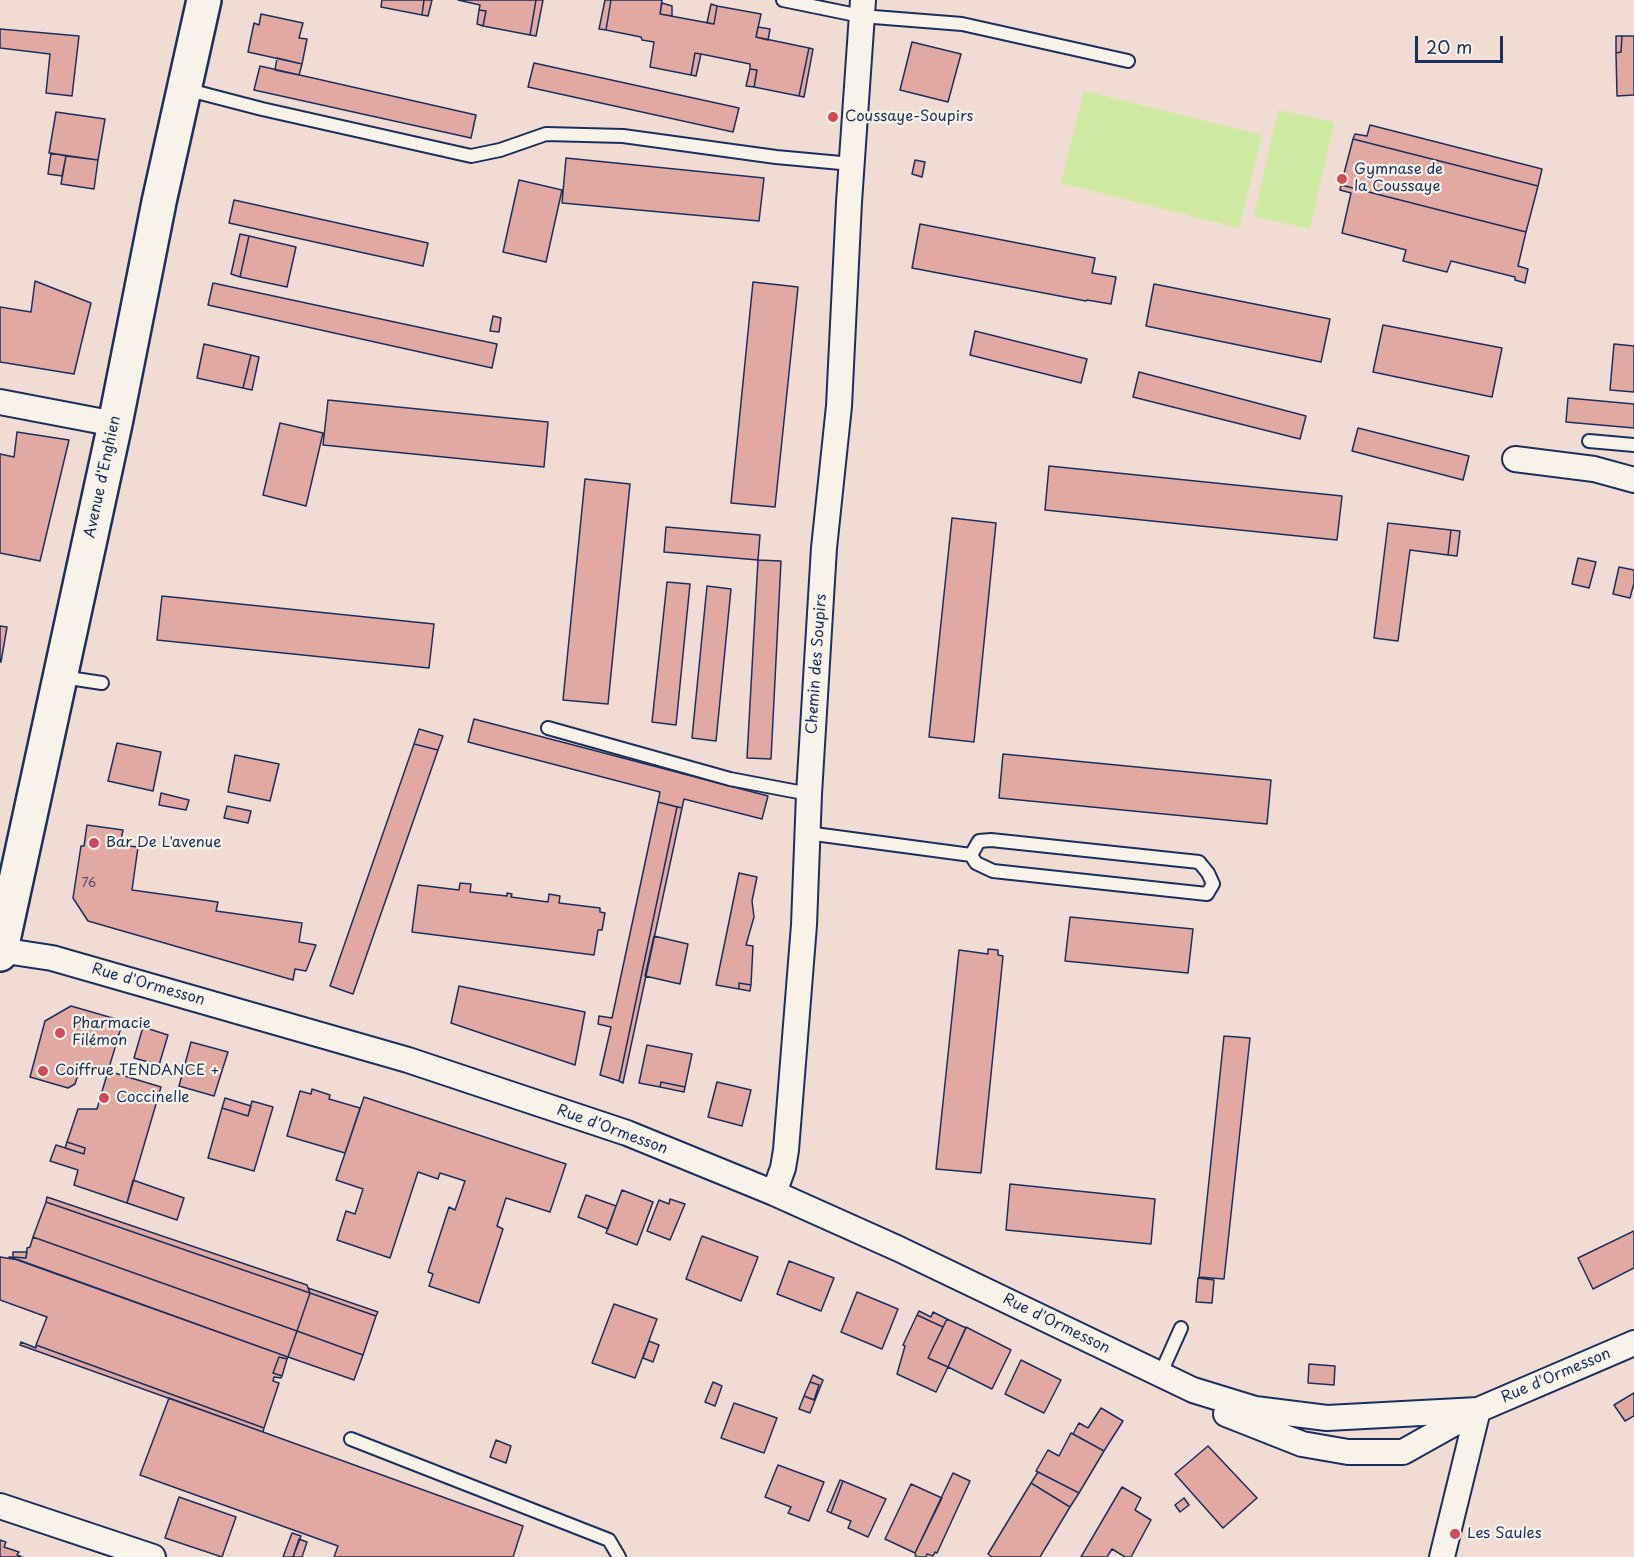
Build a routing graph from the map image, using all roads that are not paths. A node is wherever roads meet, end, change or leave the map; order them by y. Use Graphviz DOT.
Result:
graph roads {
  1 [pos="204,0"];
  2 [pos="783,0"];
  3 [pos="862,8"];
  4 [pos="1128,61"];
  5 [pos="184,88"];
  6 [pos="852,164"];
  7 [pos="0,402"];
  8 [pos="115,424"];
  9 [pos="1589,441"];
  10 [pos="1634,445"];
  11 [pos="1515,459"];
  12 [pos="1634,480"];
  13 [pos="59,676"];
  14 [pos="102,683"];
  15 [pos="548,728"];
  16 [pos="809,794"];
  17 [pos="807,833"];
  18 [pos="971,855"];
  19 [pos="0,951"];
  20 [pos="774,1193"];
  21 [pos="1181,1328"];
  22 [pos="1634,1342"];
  23 [pos="1160,1375"];
  24 [pos="1193,1390"];
  25 [pos="1478,1410"];
  26 [pos="351,1439"];
  27 [pos="0,1506"];
  28 [pos="153,1557"];
  29 [pos="619,1557"];
  30 [pos="1442,1557"];
  1 -- 5 [label="main road, Avenue d'Enghien"];
  2 -- 3 [label="lane"];
  3 -- 4 [label="lane"];
  3 -- 6 [label="street, Chemin des Soupirs"];
  5 -- 6 [label="lane"];
  5 -- 8 [label="main road, Avenue d'Enghien"];
  6 -- 16 [label="street, Chemin des Soupirs"];
  7 -- 8 [label="street"];
  8 -- 13 [label="main road, Avenue d'Enghien"];
  9 -- 10 [label="lane"];
  11 -- 12 [label="street"];
  13 -- 14 [label="lane"];
  13 -- 19 [label="main road, Avenue d'Enghien"];
  15 -- 16 [label="lane"];
  16 -- 17 [label="street, Chemin des Soupirs"];
  17 -- 18 [label="lane"];
  17 -- 20 [label="street, Chemin des Soupirs"];
  18 -- 18 [label="lane"];
  19 -- 20 [label="street, Rue d'Ormesson"];
  20 -- 23 [label="street, Rue d'Ormesson"];
  21 -- 23 [label="lane"];
  22 -- 25 [label="street, Rue d'Ormesson"];
  23 -- 24 [label="street, Rue d'Ormesson"];
  24 -- 25 [label="street, Rue d'Ormesson"];
  24 -- 25 [label="street, Rue d'Ormesson"];
  25 -- 30 [label="street"];
  26 -- 29 [label="lane"];
  27 -- 28 [label="street"];
}
